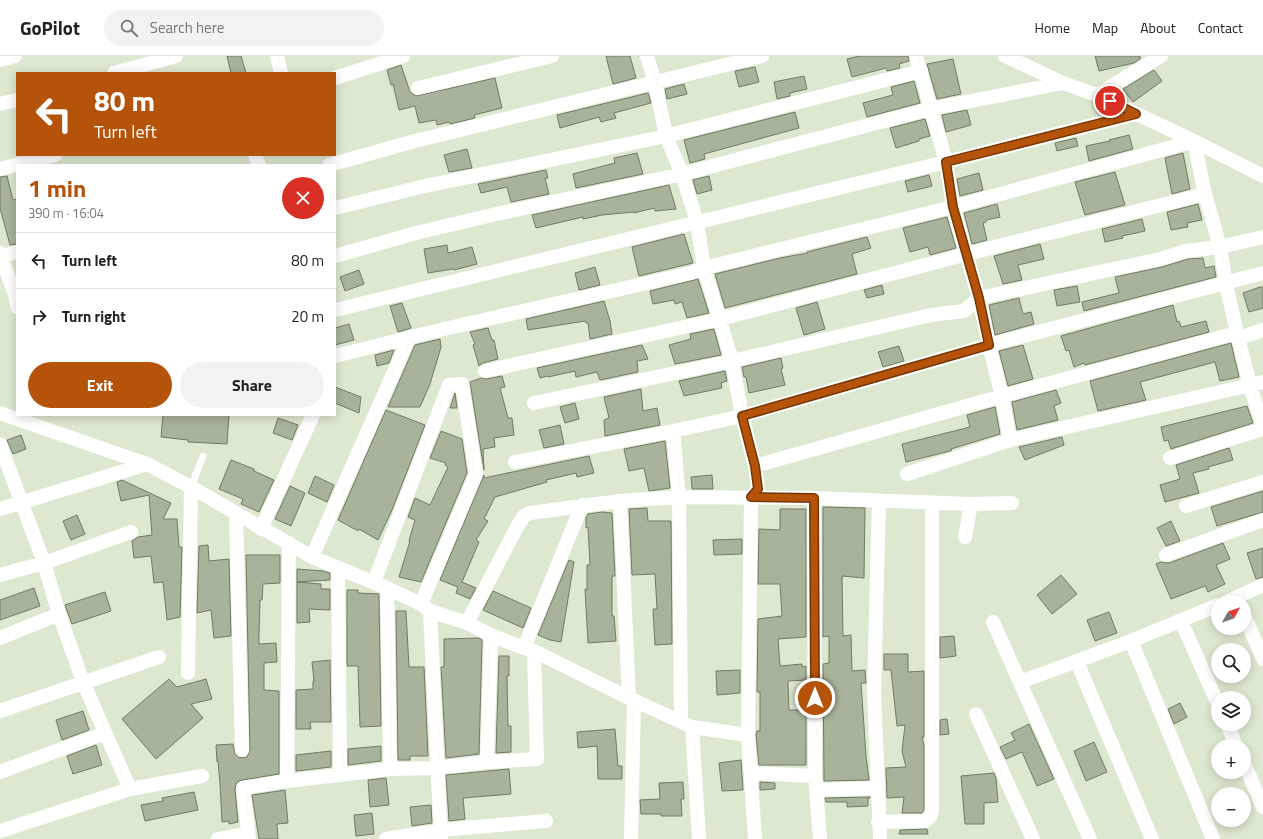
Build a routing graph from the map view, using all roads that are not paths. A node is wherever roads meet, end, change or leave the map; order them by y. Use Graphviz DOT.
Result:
graph roads {
  1 [pos="15,56"];
  2 [pos="176,56"];
  3 [pos="277,56"];
  4 [pos="403,56"];
  5 [pos="552,56"];
  6 [pos="647,56"];
  7 [pos="762,56"];
  8 [pos="916,56"];
  9 [pos="1005,56"];
  10 [pos="1161,56"];
  11 [pos="0,60"];
  12 [pos="920,71"];
  13 [pos="118,72"];
  14 [pos="281,72"];
  15 [pos="336,78"];
  16 [pos="655,82"];
  17 [pos="1063,83"];
  18 [pos="418,88"];
  19 [pos="1096,95"];
  20 [pos="16,100"];
  21 [pos="0,104"];
  22 [pos="930,109"];
  23 [pos="1136,114"];
  24 [pos="666,136"];
  25 [pos="1194,141"];
  26 [pos="51,156"];
  27 [pos="946,162"];
  28 [pos="20,164"];
  29 [pos="333,164"];
  30 [pos="16,165"];
  31 [pos="0,169"];
  32 [pos="682,174"];
  33 [pos="1263,176"];
  34 [pos="1206,194"];
  35 [pos="953,207"];
  36 [pos="336,208"];
  37 [pos="697,222"];
  38 [pos="1263,237"];
  39 [pos="1220,247"];
  40 [pos="16,252"];
  41 [pos="967,254"];
  42 [pos="0,255"];
  43 [pos="336,256"];
  44 [pos="704,268"];
  45 [pos="1263,273"];
  46 [pos="1226,284"];
  47 [pos="16,298"];
  48 [pos="979,298"];
  49 [pos="336,310"];
  50 [pos="720,319"];
  51 [pos="1263,330"];
  52 [pos="1238,335"];
  53 [pos="409,338"];
  54 [pos="989,345"];
  55 [pos="336,356"];
  56 [pos="732,361"];
  57 [pos="485,371"];
  58 [pos="1257,384"];
  59 [pos="1002,396"];
  60 [pos="534,403"];
  61 [pos="0,413"];
  62 [pos="313,416"];
  63 [pos="742,416"];
  64 [pos="34,420"];
  65 [pos="1263,428"];
  66 [pos="673,431"];
  67 [pos="1010,440"];
  68 [pos="0,446"];
  69 [pos="203,456"];
  70 [pos="1170,458"];
  71 [pos="515,462"];
  72 [pos="147,464"];
  73 [pos="755,466"];
  74 [pos="907,474"];
  75 [pos="1263,482"];
  76 [pos="191,487"];
  77 [pos="679,497"];
  78 [pos="751,497"];
  79 [pos="814,498"];
  80 [pos="879,500"];
  81 [pos="620,501"];
  82 [pos="22,503"];
  83 [pos="932,503"];
  84 [pos="1012,503"];
  85 [pos="971,504"];
  86 [pos="582,505"];
  87 [pos="1186,506"];
  88 [pos="0,509"];
  89 [pos="236,514"];
  90 [pos="1263,520"];
  91 [pos="261,529"];
  92 [pos="130,532"];
  93 [pos="965,537"];
  94 [pos="289,543"];
  95 [pos="1166,555"];
  96 [pos="312,557"];
  97 [pos="44,563"];
  98 [pos="338,568"];
  99 [pos="0,575"];
  100 [pos="374,582"];
  101 [pos="1263,585"];
  102 [pos="387,588"];
  103 [pos="1244,595"];
  104 [pos="425,608"];
  105 [pos="1211,608"];
  106 [pos="59,614"];
  107 [pos="1181,621"];
  108 [pos="993,622"];
  109 [pos="467,623"];
  110 [pos="1251,631"];
  111 [pos="490,635"];
  112 [pos="0,638"];
  113 [pos="1131,641"];
  114 [pos="529,649"];
  115 [pos="159,657"];
  116 [pos="1263,659"];
  117 [pos="1077,662"];
  118 [pos="188,673"];
  119 [pos="84,682"];
  120 [pos="1020,682"];
  121 [pos="1212,691"];
  122 [pos="632,699"];
  123 [pos="0,711"];
  124 [pos="976,714"];
  125 [pos="687,724"];
  126 [pos="105,733"];
  127 [pos="748,735"];
  128 [pos="242,750"];
  129 [pos="487,762"];
  130 [pos="437,768"];
  131 [pos="390,769"];
  132 [pos="0,772"];
  133 [pos="750,773"];
  134 [pos="340,775"];
  135 [pos="202,776"];
  136 [pos="815,776"];
  137 [pos="1251,779"];
  138 [pos="287,781"];
  139 [pos="877,788"];
  140 [pos="130,789"];
  141 [pos="816,790"];
  142 [pos="1263,807"];
  143 [pos="546,821"];
  144 [pos="878,822"];
  145 [pos="2,831"];
  146 [pos="441,834"];
  147 [pos="249,836"];
  148 [pos="218,839"];
  149 [pos="386,839"];
  150 [pos="631,839"];
  151 [pos="699,839"];
  152 [pos="755,839"];
  153 [pos="820,839"];
  154 [pos="880,839"];
  155 [pos="1033,839"];
  156 [pos="1090,839"];
  157 [pos="1152,839"];
  158 [pos="1213,839"];
  1 -- 11 [label="street"];
  2 -- 13 [label="street"];
  3 -- 14 [label="street"];
  4 -- 15 [label="street"];
  5 -- 18 [label="street"];
  6 -- 16 [label="street"];
  7 -- 16 [label="street"];
  8 -- 12 [label="street"];
  9 -- 17 [label="street"];
  10 -- 19 [label="street"];
  12 -- 22 [label="street"];
  12 -- 24 [label="street"];
  16 -- 24 [label="street"];
  16 -- 29 [label="street"];
  17 -- 19 [label="street"];
  17 -- 22 [label="street"];
  19 -- 23 [label="street"];
  20 -- 21 [label="street"];
  22 -- 27 [label="street"];
  22 -- 32 [label="street"];
  23 -- 25 [label="street"];
  23 -- 27 [label="street"];
  24 -- 32 [label="street"];
  24 -- 36 [label="street"];
  25 -- 33 [label="street"];
  25 -- 34 [label="street"];
  25 -- 35 [label="street"];
  26 -- 28 [label="street"];
  27 -- 35 [label="street"];
  27 -- 37 [label="street"];
  30 -- 31 [label="street"];
  32 -- 37 [label="street"];
  32 -- 43 [label="street"];
  34 -- 39 [label="street"];
  34 -- 41 [label="street"];
  35 -- 41 [label="street"];
  35 -- 44 [label="street"];
  37 -- 44 [label="street"];
  37 -- 49 [label="street"];
  38 -- 39 [label="street"];
  39 -- 46 [label="street"];
  39 -- 48 [label="street"];
  40 -- 42 [label="street"];
  41 -- 48 [label="street"];
  41 -- 50 [label="street"];
  42 -- 47 [label="street"];
  44 -- 50 [label="street"];
  44 -- 53 [label="street"];
  45 -- 46 [label="street"];
  46 -- 52 [label="street"];
  46 -- 54 [label="street"];
  48 -- 54 [label="street"];
  48 -- 56 [label="street"];
  50 -- 56 [label="street"];
  50 -- 57 [label="street"];
  51 -- 52 [label="street"];
  52 -- 58 [label="street"];
  52 -- 59 [label="street"];
  53 -- 55 [label="street"];
  53 -- 96 [label="street"];
  54 -- 59 [label="street"];
  54 -- 63 [label="street"];
  56 -- 60 [label="street"];
  56 -- 63 [label="street"];
  58 -- 65 [label="street"];
  58 -- 67 [label="street"];
  59 -- 67 [label="street"];
  59 -- 73 [label="street"];
  61 -- 64 [label="street"];
  62 -- 91 [label="street"];
  63 -- 66 [label="street"];
  63 -- 73 [label="street"];
  64 -- 72 [label="street"];
  65 -- 70 [label="street"];
  66 -- 71 [label="street"];
  66 -- 77 [label="street"];
  67 -- 74 [label="street"];
  68 -- 82 [label="street"];
  69 -- 76 [label="lane"];
  72 -- 76 [label="street"];
  72 -- 82 [label="street"];
  73 -- 78 [label="street"];
  75 -- 87 [label="street"];
  76 -- 89 [label="street"];
  76 -- 118 [label="street"];
  77 -- 78 [label="street"];
  77 -- 81 [label="street"];
  77 -- 125 [label="street"];
  78 -- 79 [label="street"];
  78 -- 127 [label="street"];
  79 -- 80 [label="street"];
  79 -- 136 [label="street"];
  80 -- 83 [label="street"];
  80 -- 139 [label="street"];
  81 -- 86 [label="street"];
  81 -- 122 [label="street"];
  82 -- 88 [label="street"];
  82 -- 97 [label="street"];
  83 -- 85 [label="street"];
  83 -- 144 [label="street"];
  84 -- 85 [label="street"];
  85 -- 93 [label="street"];
  86 -- 109 [label="street"];
  86 -- 114 [label="street"];
  89 -- 91 [label="street"];
  89 -- 128 [label="street"];
  90 -- 95 [label="street"];
  91 -- 94 [label="street"];
  92 -- 97 [label="street"];
  94 -- 96 [label="street"];
  94 -- 138 [label="street"];
  96 -- 98 [label="street"];
  97 -- 99 [label="street"];
  97 -- 106 [label="street"];
  98 -- 100 [label="street"];
  98 -- 134 [label="street"];
  100 -- 102 [label="street"];
  100 -- 104 [label="street"];
  101 -- 103 [label="street"];
  102 -- 104 [label="street"];
  102 -- 131 [label="street"];
  104 -- 109 [label="street"];
  104 -- 130 [label="street"];
  105 -- 107 [label="street"];
  106 -- 112 [label="street"];
  106 -- 119 [label="street"];
  107 -- 113 [label="street"];
  107 -- 121 [label="street"];
  108 -- 120 [label="street"];
  109 -- 111 [label="street"];
  110 -- 116 [label="street"];
  111 -- 114 [label="street"];
  111 -- 129 [label="street"];
  113 -- 117 [label="street"];
  113 -- 158 [label="street"];
  114 -- 122 [label="street"];
  114 -- 129 [label="street"];
  115 -- 119 [label="street"];
  117 -- 120 [label="street"];
  117 -- 157 [label="street"];
  119 -- 123 [label="street"];
  119 -- 126 [label="street"];
  120 -- 156 [label="street"];
  122 -- 125 [label="street"];
  122 -- 150 [label="street"];
  124 -- 155 [label="street"];
  125 -- 127 [label="street"];
  125 -- 151 [label="street"];
  126 -- 132 [label="street"];
  126 -- 140 [label="street"];
  127 -- 133 [label="street"];
  129 -- 130 [label="street"];
  130 -- 131 [label="street"];
  130 -- 146 [label="street"];
  131 -- 134 [label="street"];
  133 -- 136 [label="street"];
  133 -- 152 [label="street"];
  134 -- 138 [label="street"];
  135 -- 140 [label="street"];
  136 -- 141 [label="street"];
  137 -- 142 [label="street"];
  138 -- 147 [label="street"];
  139 -- 141 [label="street"];
  139 -- 144 [label="street"];
  140 -- 145 [label="street"];
  141 -- 153 [label="street"];
  143 -- 146 [label="street"];
  144 -- 154 [label="street"];
  146 -- 149 [label="street"];
  147 -- 148 [label="street"];
}
